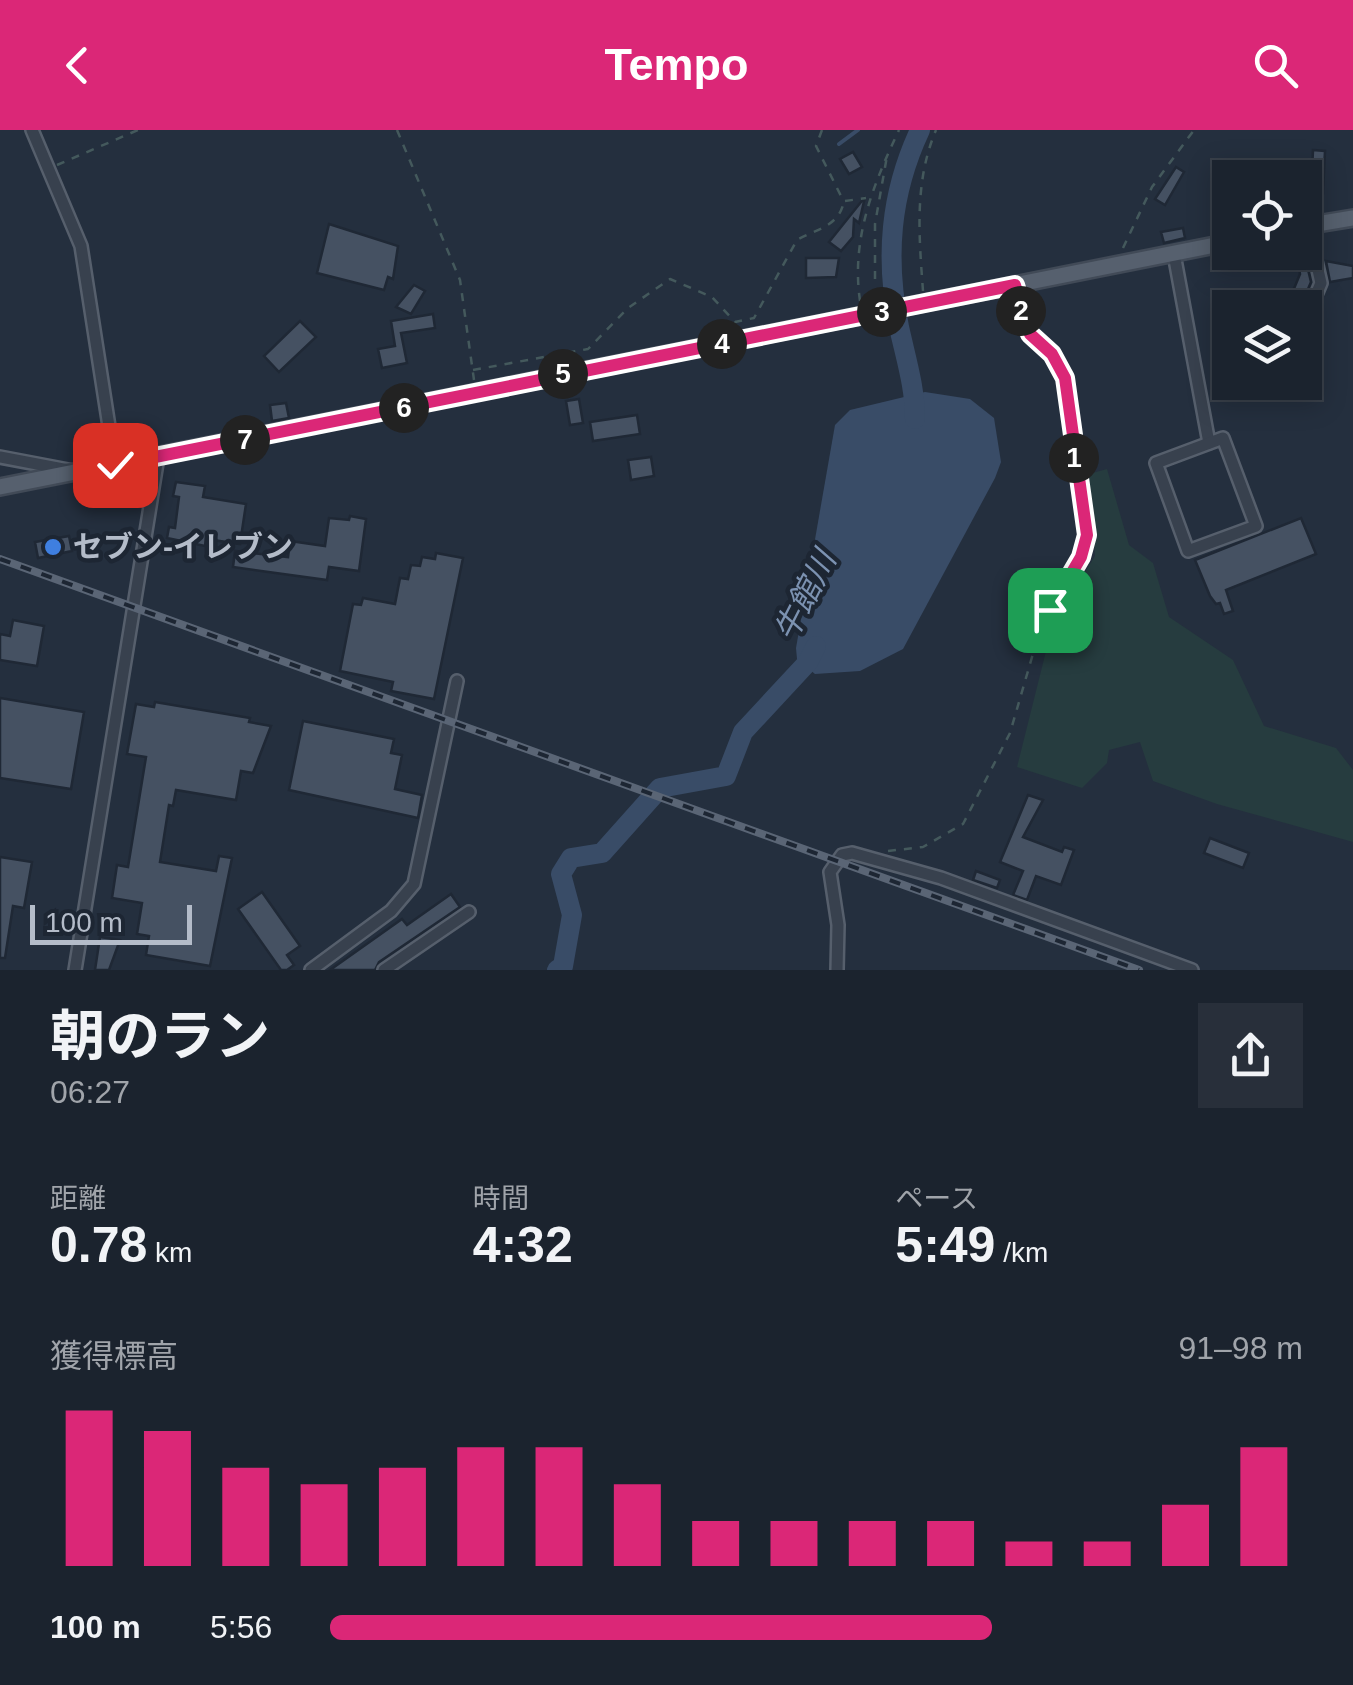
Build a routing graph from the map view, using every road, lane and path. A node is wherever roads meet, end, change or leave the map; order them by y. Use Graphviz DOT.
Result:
graph roads {
  1 [pos="32,130"];
  2 [pos="138,130"];
  3 [pos="397,130"];
  4 [pos="822,130"];
  5 [pos="899,130"];
  6 [pos="936,130"];
  7 [pos="1194,130"];
  8 [pos="887,154"];
  9 [pos="48,169"];
  10 [pos="869,199"];
  11 [pos="844,202"];
  12 [pos="1353,218"];
  13 [pos="1322,223"];
  14 [pos="1212,246"];
  15 [pos="1174,254"];
  16 [pos="1115,265"];
  17 [pos="874,279"];
  18 [pos="1015,285"];
  19 [pos="917,305"];
  20 [pos="862,316"];
  21 [pos="473,370"];
  22 [pos="475,392"];
  23 [pos="1210,443"];
  24 [pos="0,457"];
  25 [pos="158,457"];
  26 [pos="115,465"];
  27 [pos="79,472"];
  28 [pos="0,487"];
  29 [pos="457,681"];
  30 [pos="879,852"];
  31 [pos="469,912"];
  32 [pos="76,970"];
  33 [pos="311,970"];
  34 [pos="384,970"];
  35 [pos="836,970"];
  36 [pos="1192,970"];
  1 -- 9 [label="street"];
  2 -- 9 [label="path"];
  3 -- 21 [label="path"];
  4 -- 11 [label="path"];
  5 -- 8 [label="path"];
  6 -- 19 [label="path"];
  7 -- 16 [label="path"];
  8 -- 10 [label="path"];
  8 -- 17 [label="path"];
  9 -- 26 [label="street"];
  10 -- 11 [label="path"];
  10 -- 20 [label="path"];
  11 -- 21 [label="path"];
  12 -- 13 [label="main road"];
  14 -- 15 [label="main road"];
  15 -- 16 [label="main road"];
  15 -- 23 [label="street"];
  16 -- 18 [label="main road"];
  18 -- 19 [label="main road"];
  18 -- 30 [label="path"];
  19 -- 20 [label="main road"];
  20 -- 22 [label="main road"];
  21 -- 22 [label="path"];
  22 -- 25 [label="main road"];
  23 -- 23 [label="street"];
  24 -- 27 [label="street"];
  25 -- 26 [label="main road"];
  25 -- 32 [label="street"];
  26 -- 27 [label="main road"];
  27 -- 28 [label="main road"];
  29 -- 33 [label="street"];
  31 -- 34 [label="street"];
  35 -- 36 [label="street"];
}
